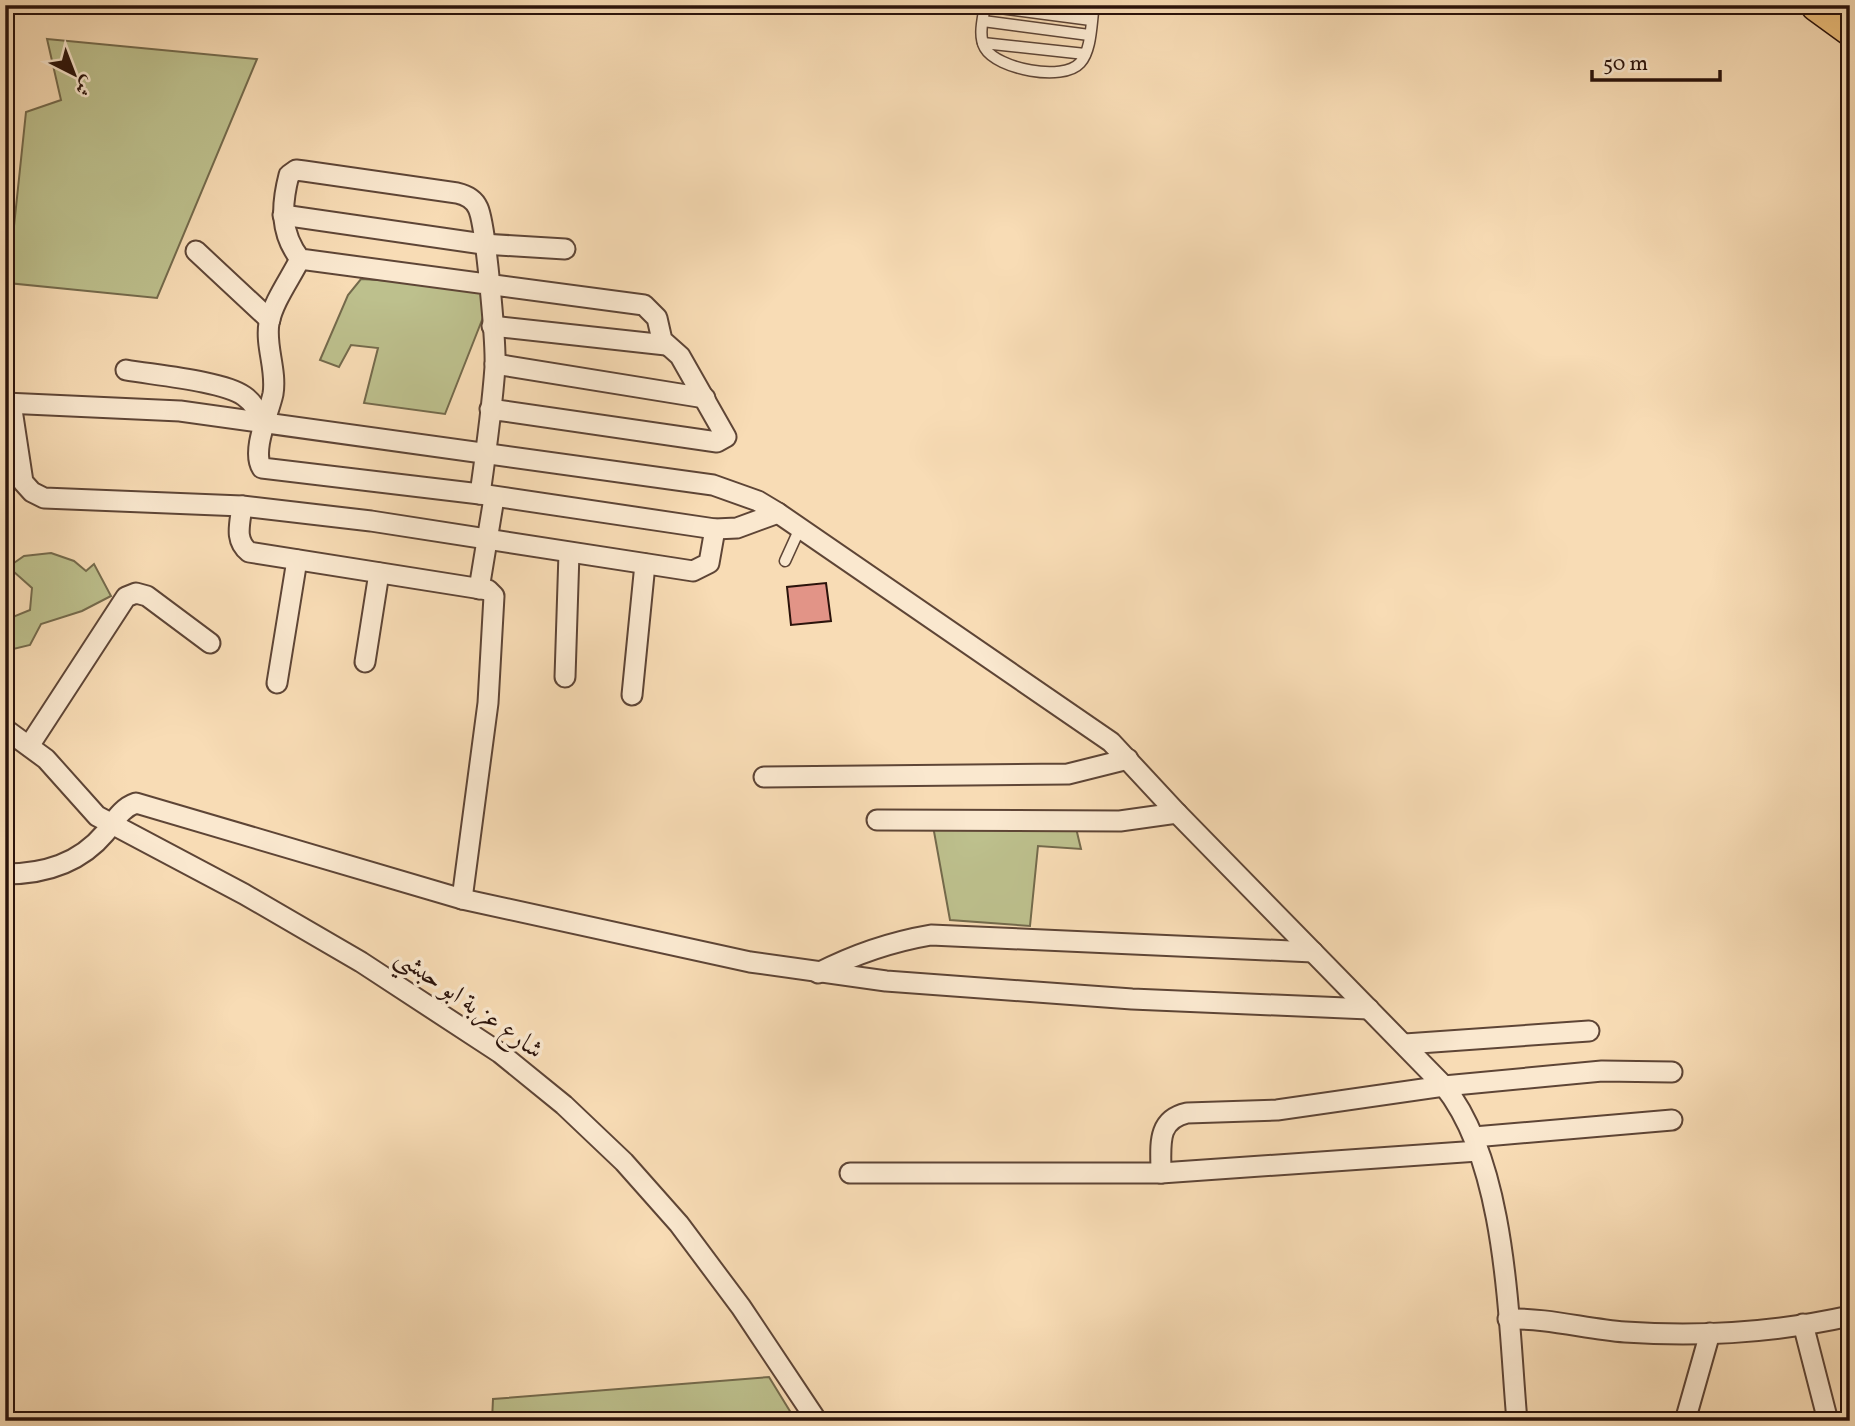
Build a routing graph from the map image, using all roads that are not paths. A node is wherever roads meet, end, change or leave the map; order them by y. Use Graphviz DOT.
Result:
graph roads {
  1 [pos="1094,5"];
  2 [pos="1817,5"];
  3 [pos="985,6"];
  4 [pos="1091,20"];
  5 [pos="983,21"];
  6 [pos="1850,29"];
  7 [pos="1089,35"];
  8 [pos="983,43"];
  9 [pos="1085,54"];
  10 [pos="283,215"];
  11 [pos="483,244"];
  12 [pos="565,249"];
  13 [pos="196,251"];
  14 [pos="300,259"];
  15 [pos="488,286"];
  16 [pos="270,320"];
  17 [pos="492,326"];
  18 [pos="666,345"];
  19 [pos="495,364"];
  20 [pos="126,370"];
  21 [pos="705,398"];
  22 [pos="8,403"];
  23 [pos="490,409"];
  24 [pos="263,422"];
  25 [pos="485,453"];
  26 [pos="487,496"];
  27 [pos="242,506"];
  28 [pos="778,513"];
  29 [pos="800,528"];
  30 [pos="715,529"];
  31 [pos="487,539"];
  32 [pos="569,553"];
  33 [pos="297,560"];
  34 [pos="785,561"];
  35 [pos="645,564"];
  36 [pos="379,573"];
  37 [pos="479,589"];
  38 [pos="210,643"];
  39 [pos="365,662"];
  40 [pos="565,677"];
  41 [pos="277,683"];
  42 [pos="632,695"];
  43 [pos="5,729"];
  44 [pos="29,746"];
  45 [pos="1128,758"];
  46 [pos="764,777"];
  47 [pos="1177,813"];
  48 [pos="877,820"];
  49 [pos="111,826"];
  50 [pos="5,874"];
  51 [pos="462,900"];
  52 [pos="1313,952"];
  53 [pos="818,973"];
  54 [pos="1369,1009"];
  55 [pos="1589,1031"];
  56 [pos="1405,1044"];
  57 [pos="1672,1072"];
  58 [pos="1444,1086"];
  59 [pos="1672,1120"];
  60 [pos="1476,1144"];
  61 [pos="850,1173"];
  62 [pos="1161,1173"];
  63 [pos="1850,1316"];
  64 [pos="1508,1319"];
  65 [pos="1802,1324"];
  66 [pos="1710,1333"];
  67 [pos="817,1421"];
  68 [pos="1517,1421"];
  69 [pos="1685,1421"];
  70 [pos="1828,1421"];
  1 -- 4 [label="lane"];
  2 -- 6 [label="main road"];
  3 -- 4 [label="lane"];
  3 -- 5 [label="lane"];
  4 -- 7 [label="lane"];
  5 -- 7 [label="lane"];
  5 -- 8 [label="lane"];
  7 -- 9 [label="lane"];
  8 -- 9 [label="lane"];
  8 -- 9 [label="lane"];
  10 -- 11 [label="street"];
  10 -- 11 [label="street"];
  10 -- 14 [label="street"];
  11 -- 12 [label="street"];
  11 -- 15 [label="street"];
  13 -- 16 [label="street"];
  14 -- 15 [label="street"];
  14 -- 16 [label="street"];
  15 -- 17 [label="street"];
  15 -- 18 [label="street"];
  16 -- 24 [label="street"];
  17 -- 18 [label="street"];
  17 -- 19 [label="street"];
  18 -- 21 [label="street"];
  19 -- 21 [label="street"];
  19 -- 23 [label="street"];
  20 -- 24 [label="street"];
  21 -- 23 [label="street"];
  22 -- 24 [label="street"];
  22 -- 27 [label="street"];
  23 -- 25 [label="street"];
  24 -- 25 [label="street"];
  24 -- 26 [label="street"];
  25 -- 26 [label="street"];
  25 -- 28 [label="street"];
  26 -- 30 [label="street"];
  26 -- 31 [label="street"];
  27 -- 31 [label="street"];
  27 -- 33 [label="street"];
  28 -- 29 [label="street"];
  28 -- 30 [label="street"];
  29 -- 34 [label="lane"];
  29 -- 45 [label="street"];
  30 -- 35 [label="street"];
  31 -- 32 [label="street"];
  31 -- 37 [label="street"];
  32 -- 35 [label="street"];
  32 -- 40 [label="street"];
  33 -- 36 [label="street"];
  33 -- 41 [label="street"];
  35 -- 42 [label="street"];
  36 -- 37 [label="street"];
  36 -- 39 [label="street"];
  37 -- 51 [label="street"];
  38 -- 44 [label="street"];
  43 -- 44 [label="street, شارع عزبة ابو حبشي"];
  44 -- 49 [label="street, شارع عزبة ابو حبشي"];
  45 -- 46 [label="street"];
  45 -- 47 [label="street"];
  47 -- 48 [label="street"];
  47 -- 52 [label="street"];
  49 -- 50 [label="street"];
  49 -- 51 [label="street"];
  49 -- 67 [label="street, شارع عزبة ابو حبشي"];
  51 -- 53 [label="street"];
  52 -- 53 [label="street"];
  52 -- 54 [label="street"];
  53 -- 54 [label="street"];
  54 -- 56 [label="street"];
  55 -- 56 [label="street"];
  56 -- 58 [label="street"];
  57 -- 58 [label="street"];
  58 -- 60 [label="street"];
  58 -- 62 [label="street"];
  59 -- 60 [label="street"];
  60 -- 62 [label="street"];
  60 -- 64 [label="street"];
  61 -- 62 [label="street"];
  63 -- 65 [label="street"];
  64 -- 66 [label="street"];
  64 -- 68 [label="street"];
  65 -- 66 [label="street"];
  65 -- 70 [label="street"];
  66 -- 69 [label="street"];
}
